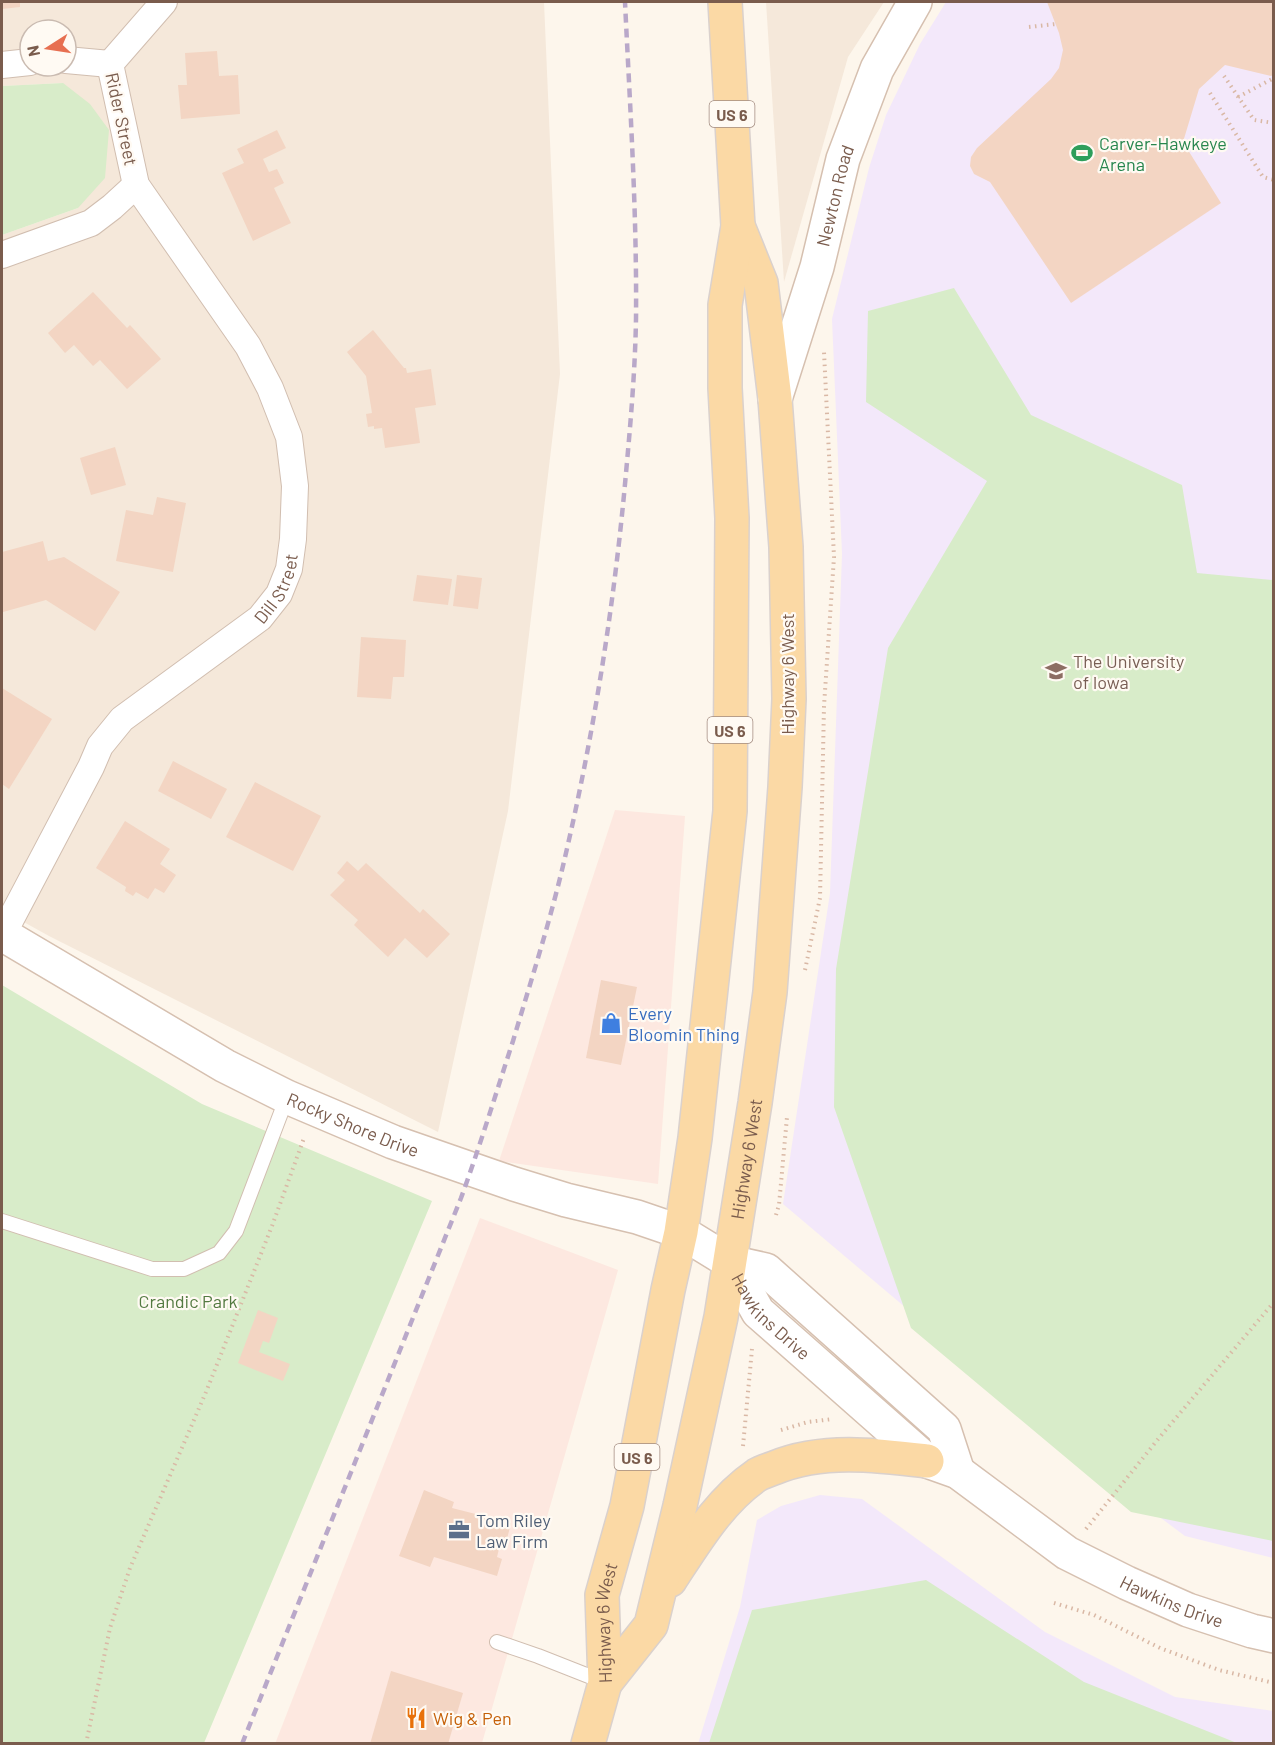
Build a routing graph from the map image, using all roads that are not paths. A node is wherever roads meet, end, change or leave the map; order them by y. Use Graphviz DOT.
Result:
graph roads {
  1 [pos="164,2"];
  2 [pos="725,2"];
  3 [pos="915,2"];
  4 [pos="78,61"];
  5 [pos="18,63"];
  6 [pos="110,64"];
  7 [pos="2,65"];
  8 [pos="136,185"];
  9 [pos="738,226"];
  10 [pos="2,255"];
  11 [pos="775,399"];
  12 [pos="2,934"];
  13 [pos="287,1097"];
  14 [pos="2,1221"];
  15 [pos="681,1232"];
  16 [pos="730,1262"];
  17 [pos="927,1461"];
  18 [pos="958,1472"];
  19 [pos="657,1598"];
  20 [pos="1274,1636"];
  21 [pos="497,1642"];
  22 [pos="605,1683"];
  23 [pos="588,1743"];
  1 -- 6 [label="street, Rider Street"];
  2 -- 9 [label="main road, Highway 6 West / US 6"];
  3 -- 11 [label="street, Newton Road"];
  4 -- 6 [label="street"];
  5 -- 7 [label="street"];
  6 -- 8 [label="street, Rider Street"];
  8 -- 10 [label="street"];
  8 -- 12 [label="street, Dill Street"];
  9 -- 11 [label="main road, Highway 6 West / US 6"];
  9 -- 15 [label="main road, Highway 6 West / US 6"];
  11 -- 16 [label="main road, Highway 6 West / US 6"];
  12 -- 13 [label="street, Rocky Shore Drive"];
  13 -- 14 [label="lane"];
  13 -- 15 [label="street, Rocky Shore Drive"];
  15 -- 16 [label="street, Rocky Shore Drive"];
  15 -- 22 [label="main road, Highway 6 West / US 6"];
  16 -- 17 [label="street, Hawkins Drive"];
  16 -- 18 [label="street, Hawkins Drive"];
  16 -- 19 [label="main road, Highway 6 West / US 6"];
  17 -- 18 [label="street, Hawkins Drive"];
  17 -- 19 [label="main road"];
  18 -- 20 [label="street, Hawkins Drive"];
  19 -- 22 [label="main road, Highway 6 West / US 6"];
  21 -- 22 [label="lane"];
  22 -- 23 [label="main road, US 6"];
}
